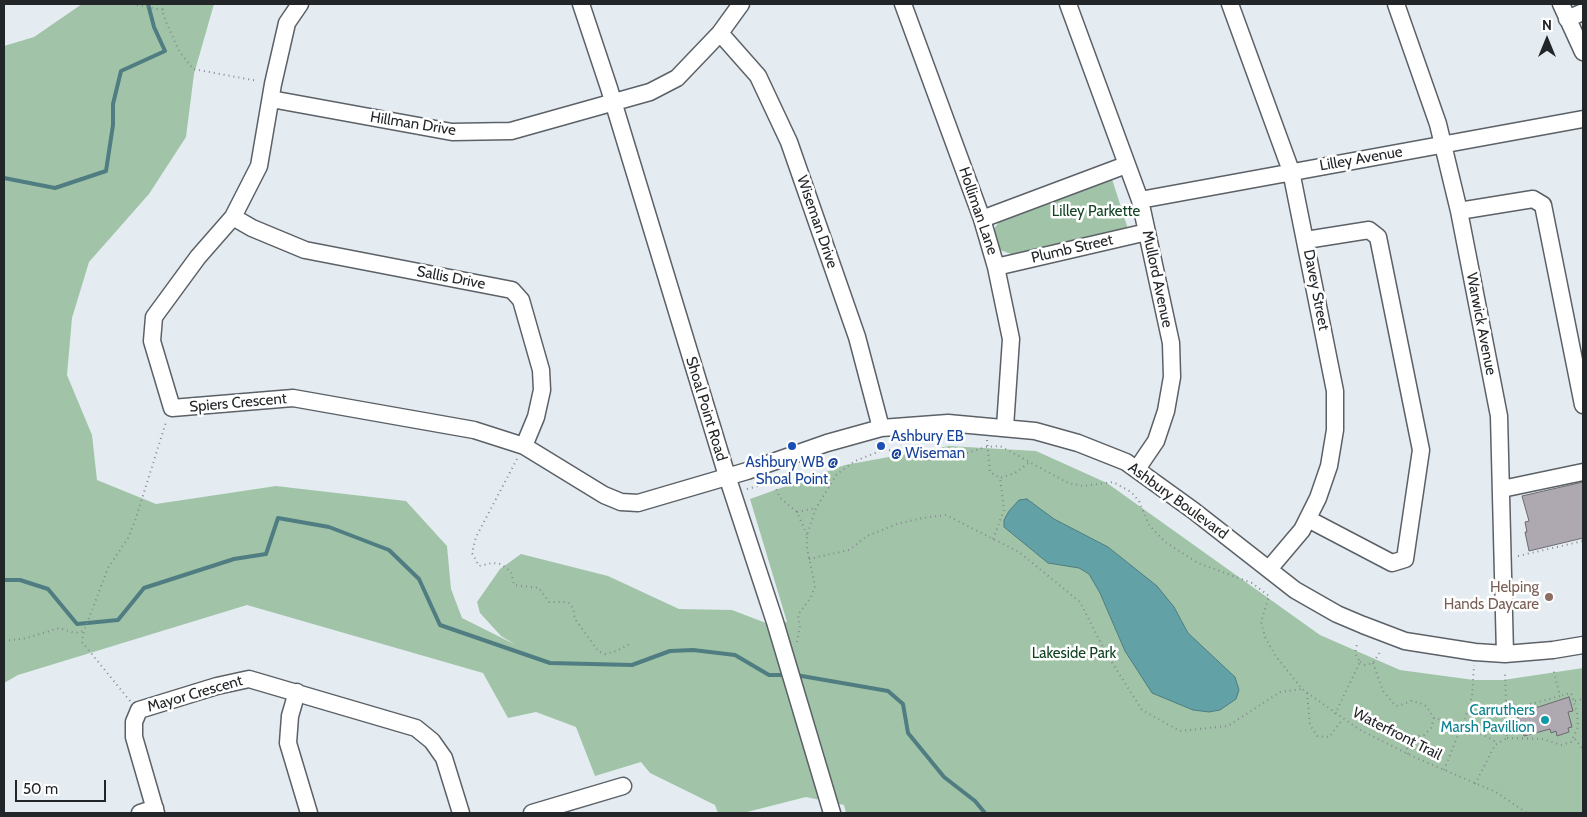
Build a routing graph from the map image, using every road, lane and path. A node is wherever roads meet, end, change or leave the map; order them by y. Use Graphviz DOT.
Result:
graph roads {
  1 [pos="132,4"];
  2 [pos="165,4"];
  3 [pos="300,4"];
  4 [pos="581,4"];
  5 [pos="741,4"];
  6 [pos="904,4"];
  7 [pos="1068,4"];
  8 [pos="1230,4"];
  9 [pos="1396,4"];
  10 [pos="162,11"];
  11 [pos="1564,11"];
  12 [pos="1583,12"];
  13 [pos="720,33"];
  14 [pos="1583,52"];
  15 [pos="258,81"];
  16 [pos="271,99"];
  17 [pos="613,103"];
  18 [pos="1583,119"];
  19 [pos="1443,145"];
  20 [pos="1126,165"];
  21 [pos="1291,171"];
  22 [pos="1140,200"];
  23 [pos="1458,210"];
  24 [pos="233,217"];
  25 [pos="982,220"];
  26 [pos="1147,232"];
  27 [pos="1306,240"];
  28 [pos="996,267"];
  29 [pos="1583,405"];
  30 [pos="172,408"];
  31 [pos="1005,427"];
  32 [pos="881,428"];
  33 [pos="524,446"];
  34 [pos="986,447"];
  35 [pos="1030,462"];
  36 [pos="1136,469"];
  37 [pos="1583,472"];
  38 [pos="727,476"];
  39 [pos="1000,478"];
  40 [pos="746,489"];
  41 [pos="1502,489"];
  42 [pos="816,508"];
  43 [pos="797,512"];
  44 [pos="1308,519"];
  45 [pos="807,534"];
  46 [pos="993,540"];
  47 [pos="1583,541"];
  48 [pos="1518,556"];
  49 [pos="809,559"];
  50 [pos="1269,569"];
  51 [pos="84,631"];
  52 [pos="4,641"];
  53 [pos="630,644"];
  54 [pos="1356,644"];
  55 [pos="1583,645"];
  56 [pos="797,646"];
  57 [pos="1380,652"];
  58 [pos="1475,652"];
  59 [pos="1505,654"];
  60 [pos="1360,662"];
  61 [pos="1373,663"];
  62 [pos="1552,668"];
  63 [pos="1505,671"];
  64 [pos="1302,689"];
  65 [pos="297,692"];
  66 [pos="1307,693"];
  67 [pos="1560,696"];
  68 [pos="1582,699"];
  69 [pos="1574,702"];
  70 [pos="139,710"];
  71 [pos="1506,711"];
  72 [pos="1335,714"];
  73 [pos="1434,718"];
  74 [pos="1343,719"];
  75 [pos="1461,724"];
  76 [pos="1508,738"];
  77 [pos="1574,739"];
  78 [pos="1498,743"];
  79 [pos="1583,749"];
  80 [pos="1408,754"];
  81 [pos="1444,770"];
  82 [pos="1475,784"];
  83 [pos="623,786"];
  84 [pos="150,812"];
  85 [pos="309,813"];
  86 [pos="462,813"];
  87 [pos="532,813"];
  88 [pos="832,813"];
  89 [pos="1527,813"];
  1 -- 10 [label="path"];
  2 -- 10 [label="path"];
  3 -- 16 [label="street, Spiers Crescent"];
  4 -- 17 [label="street, Shoal Point Road"];
  5 -- 13 [label="street"];
  6 -- 25 [label="street, Holliman Lane"];
  7 -- 20 [label="street, Mullord Avenue"];
  8 -- 21 [label="street, Davey Street"];
  9 -- 19 [label="street, Warwick Avenue"];
  10 -- 15 [label="path"];
  11 -- 12 [label="street"];
  11 -- 14 [label="street"];
  13 -- 17 [label="street"];
  13 -- 32 [label="street, Wiseman Drive"];
  16 -- 17 [label="street, Hillman Drive"];
  16 -- 24 [label="street, Spiers Crescent"];
  17 -- 38 [label="street, Shoal Point Road"];
  18 -- 19 [label="street, Lilley Avenue"];
  19 -- 21 [label="street, Lilley Avenue"];
  19 -- 23 [label="street, Warwick Avenue"];
  20 -- 22 [label="street, Mullord Avenue"];
  20 -- 25 [label="street"];
  21 -- 22 [label="street, Lilley Avenue"];
  21 -- 27 [label="street, Davey Street"];
  22 -- 26 [label="street, Mullord Avenue"];
  23 -- 29 [label="street"];
  23 -- 41 [label="street, Warwick Avenue"];
  24 -- 30 [label="street, Spiers Crescent"];
  24 -- 33 [label="street, Sallis Drive"];
  25 -- 28 [label="street, Holliman Lane"];
  26 -- 28 [label="street, Plumb Street"];
  26 -- 36 [label="street, Mullord Avenue"];
  27 -- 44 [label="street, Davey Street"];
  27 -- 44 [label="street"];
  28 -- 31 [label="street, Holliman Lane"];
  30 -- 33 [label="street, Spiers Crescent"];
  30 -- 51 [label="path"];
  31 -- 32 [label="street, Ashbury Boulevard"];
  31 -- 36 [label="street, Ashbury Boulevard"];
  32 -- 38 [label="street, Ashbury Boulevard"];
  33 -- 38 [label="street, Spiers Crescent"];
  33 -- 53 [label="path"];
  34 -- 35 [label="path"];
  34 -- 39 [label="path"];
  34 -- 42 [label="path"];
  35 -- 39 [label="path"];
  35 -- 64 [label="path, Waterfront Trail"];
  36 -- 50 [label="street, Ashbury Boulevard"];
  37 -- 41 [label="street"];
  38 -- 88 [label="street, Shoal Point Road"];
  39 -- 46 [label="path"];
  40 -- 43 [label="path"];
  41 -- 59 [label="street, Warwick Avenue"];
  42 -- 43 [label="path"];
  42 -- 45 [label="path"];
  43 -- 45 [label="path"];
  44 -- 50 [label="street, Davey Street"];
  45 -- 49 [label="path"];
  46 -- 49 [label="path"];
  46 -- 64 [label="path"];
  47 -- 48 [label="path"];
  49 -- 56 [label="path"];
  50 -- 58 [label="street, Ashbury Boulevard"];
  51 -- 52 [label="path"];
  51 -- 70 [label="path"];
  54 -- 60 [label="path"];
  55 -- 59 [label="street, Ashbury Boulevard"];
  57 -- 61 [label="path"];
  58 -- 59 [label="street, Ashbury Boulevard"];
  58 -- 75 [label="path"];
  60 -- 61 [label="path"];
  60 -- 72 [label="path"];
  61 -- 73 [label="path"];
  62 -- 67 [label="path"];
  63 -- 71 [label="path"];
  64 -- 66 [label="path, Waterfront Trail"];
  65 -- 70 [label="street, Mayor Crescent"];
  65 -- 85 [label="street"];
  65 -- 86 [label="street, Mayor Crescent"];
  66 -- 72 [label="path, Waterfront Trail"];
  66 -- 74 [label="path"];
  67 -- 69 [label="path"];
  67 -- 71 [label="path"];
  68 -- 69 [label="path"];
  69 -- 77 [label="path"];
  70 -- 84 [label="street, Mayor Crescent"];
  71 -- 76 [label="path"];
  72 -- 74 [label="path, Waterfront Trail"];
  73 -- 75 [label="path"];
  73 -- 80 [label="path"];
  74 -- 80 [label="path, Waterfront Trail"];
  75 -- 78 [label="path"];
  75 -- 81 [label="path"];
  76 -- 77 [label="path"];
  76 -- 78 [label="path"];
  77 -- 79 [label="path"];
  78 -- 82 [label="path"];
  80 -- 81 [label="path, Waterfront Trail"];
  81 -- 82 [label="path, Waterfront Trail"];
  82 -- 89 [label="path, Waterfront Trail"];
  83 -- 87 [label="street"];
}
